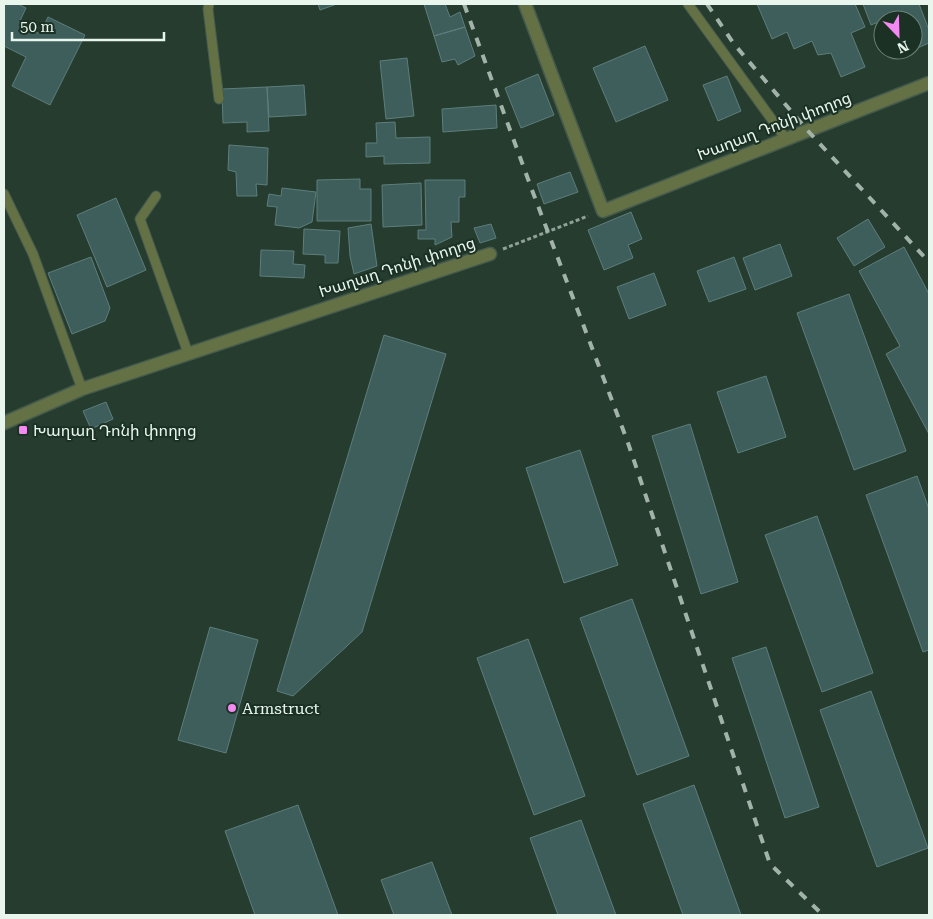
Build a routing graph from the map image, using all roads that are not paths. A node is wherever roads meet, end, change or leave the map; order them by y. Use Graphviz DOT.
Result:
graph roads {
  1 [pos="209,4"];
  2 [pos="525,4"];
  3 [pos="688,4"];
  4 [pos="929,83"];
  5 [pos="219,99"];
  6 [pos="786,139"];
  7 [pos="4,194"];
  8 [pos="156,196"];
  9 [pos="490,254"];
  10 [pos="188,353"];
  11 [pos="82,388"];
  12 [pos="4,423"];
  1 -- 5 [label="lane"];
  2 -- 6 [label="street, Խաղաղ Դոնի փողոց"];
  3 -- 6 [label="lane"];
  4 -- 6 [label="street, Խաղաղ Դոնի փողոց"];
  7 -- 11 [label="lane"];
  8 -- 10 [label="lane"];
  9 -- 10 [label="street, Խաղաղ Դոնի փողոց"];
  10 -- 11 [label="street, Խաղաղ Դոնի փողոց"];
  11 -- 12 [label="street, Խաղաղ Դոնի փողոց"];
}
